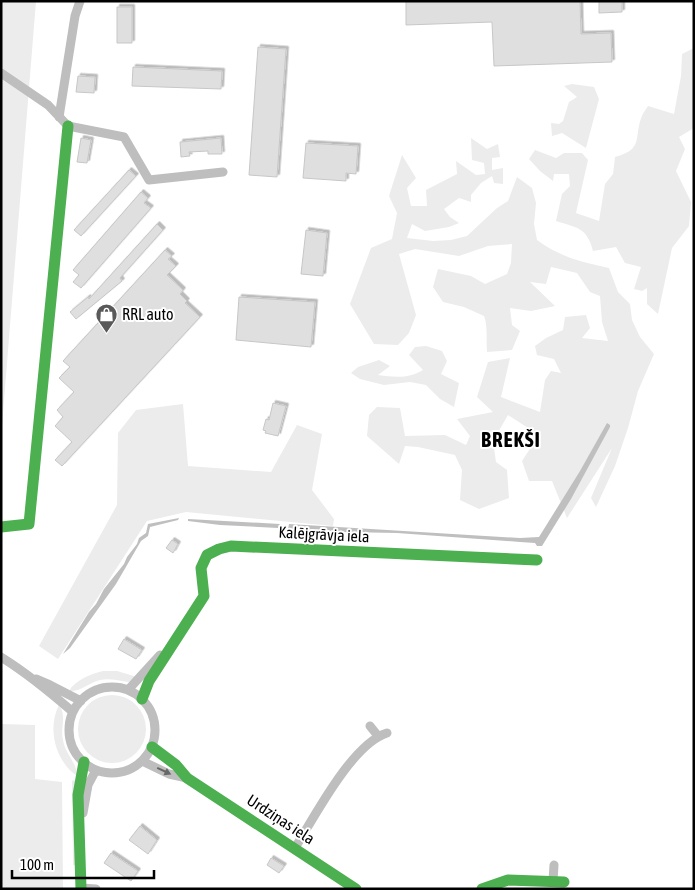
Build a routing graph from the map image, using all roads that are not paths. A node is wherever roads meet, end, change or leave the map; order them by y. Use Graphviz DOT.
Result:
graph roads {
  1 [pos="80,1"];
  2 [pos="1,73"];
  3 [pos="59,117"];
  4 [pos="68,126"];
  5 [pos="223,172"];
  6 [pos="1,527"];
  7 [pos="537,560"];
  8 [pos="174,640"];
  9 [pos="1,657"];
  10 [pos="34,679"];
  11 [pos="128,690"];
  12 [pos="142,699"];
  13 [pos="81,701"];
  14 [pos="73,712"];
  15 [pos="370,726"];
  16 [pos="387,733"];
  17 [pos="378,736"];
  18 [pos="152,747"];
  19 [pos="142,761"];
  20 [pos="84,762"];
  21 [pos="96,770"];
  22 [pos="187,778"];
  23 [pos="80,828"];
  24 [pos="295,848"];
  25 [pos="554,865"];
  26 [pos="559,881"];
  27 [pos="81,888"];
  28 [pos="96,889"];
  29 [pos="356,889"];
  30 [pos="482,889"];
  1 -- 3 [label="street"];
  2 -- 3 [label="street"];
  3 -- 4 [label="street"];
  4 -- 5 [label="street"];
  4 -- 6 [label="street"];
  7 -- 8 [label="street, Kalējgrāvja iela"];
  8 -- 11 [label="street, Kalējgrāvja iela"];
  8 -- 12 [label="street, Kalējgrāvja iela"];
  9 -- 10 [label="street"];
  10 -- 13 [label="street"];
  10 -- 14 [label="street"];
  11 -- 12 [label="street"];
  11 -- 13 [label="street"];
  12 -- 18 [label="street"];
  13 -- 14 [label="street"];
  14 -- 20 [label="street"];
  15 -- 17 [label="street"];
  16 -- 17 [label="street"];
  17 -- 24 [label="street"];
  18 -- 19 [label="street"];
  18 -- 22 [label="street, Urdziņas iela"];
  19 -- 21 [label="street"];
  19 -- 22 [label="street, Urdziņas iela, one-way"];
  20 -- 21 [label="street"];
  20 -- 23 [label="street"];
  21 -- 23 [label="street"];
  22 -- 24 [label="street, Urdziņas iela"];
  23 -- 27 [label="street"];
  24 -- 29 [label="street, Urdziņas iela"];
  25 -- 26 [label="street"];
  26 -- 30 [label="street"];
  27 -- 28 [label="street"];
}
